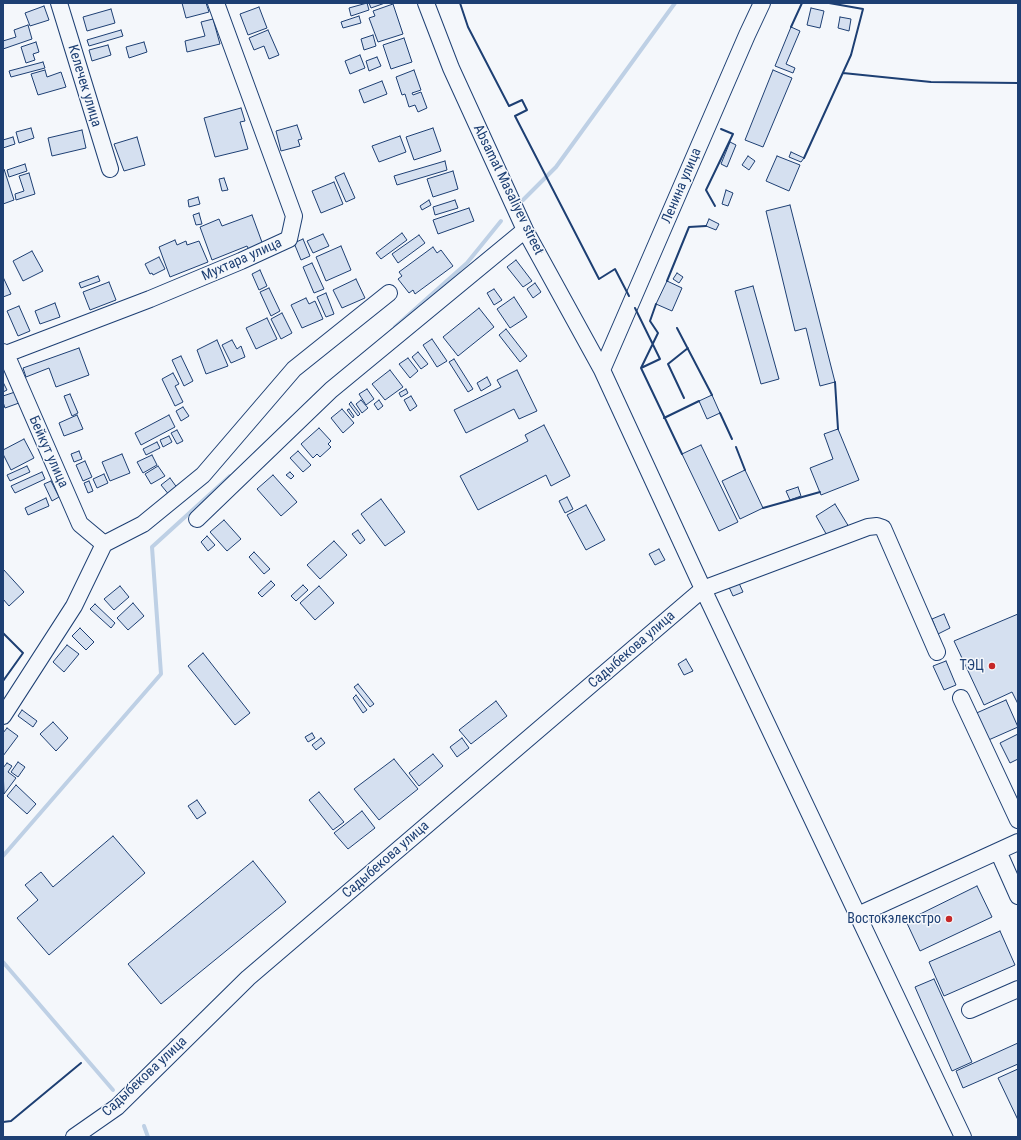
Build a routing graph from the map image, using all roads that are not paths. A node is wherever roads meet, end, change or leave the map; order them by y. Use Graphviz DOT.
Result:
graph roads {
  1 [pos="59,3"];
  2 [pos="216,3"];
  3 [pos="426,3"];
  4 [pos="762,3"];
  5 [pos="110,169"];
  6 [pos="525,230"];
  7 [pos="389,293"];
  8 [pos="4,353"];
  9 [pos="602,370"];
  10 [pos="197,519"];
  11 [pos="104,544"];
  12 [pos="704,589"];
  13 [pos="936,652"];
  14 [pos="961,698"];
  15 [pos="3,716"];
  16 [pos="1018,820"];
  17 [pos="1018,842"];
  18 [pos="998,851"];
  19 [pos="1018,896"];
  20 [pos="858,915"];
  21 [pos="1018,989"];
  22 [pos="970,1010"];
  23 [pos="74,1137"];
  24 [pos="963,1137"];
  1 -- 5 [label="street, Келечек улица"];
  2 -- 8 [label="street, Мухтара улица"];
  3 -- 6 [label="street, Absamat Masaliyev street"];
  4 -- 9 [label="street, Ленина улица"];
  6 -- 9 [label="street, Absamat Masaliyev street"];
  6 -- 10 [label="street"];
  7 -- 11 [label="street"];
  8 -- 11 [label="street, Бейкут улица"];
  9 -- 12 [label="street, Absamat Masaliyev street"];
  11 -- 15 [label="street"];
  12 -- 13 [label="street, Садыбекова улица"];
  12 -- 20 [label="street, Absamat Masaliyev street"];
  12 -- 23 [label="street, Садыбекова улица"];
  14 -- 16 [label="street"];
  17 -- 18 [label="street"];
  18 -- 19 [label="street"];
  18 -- 20 [label="street"];
  20 -- 24 [label="street, Absamat Masaliyev street"];
  21 -- 22 [label="street"];
}
